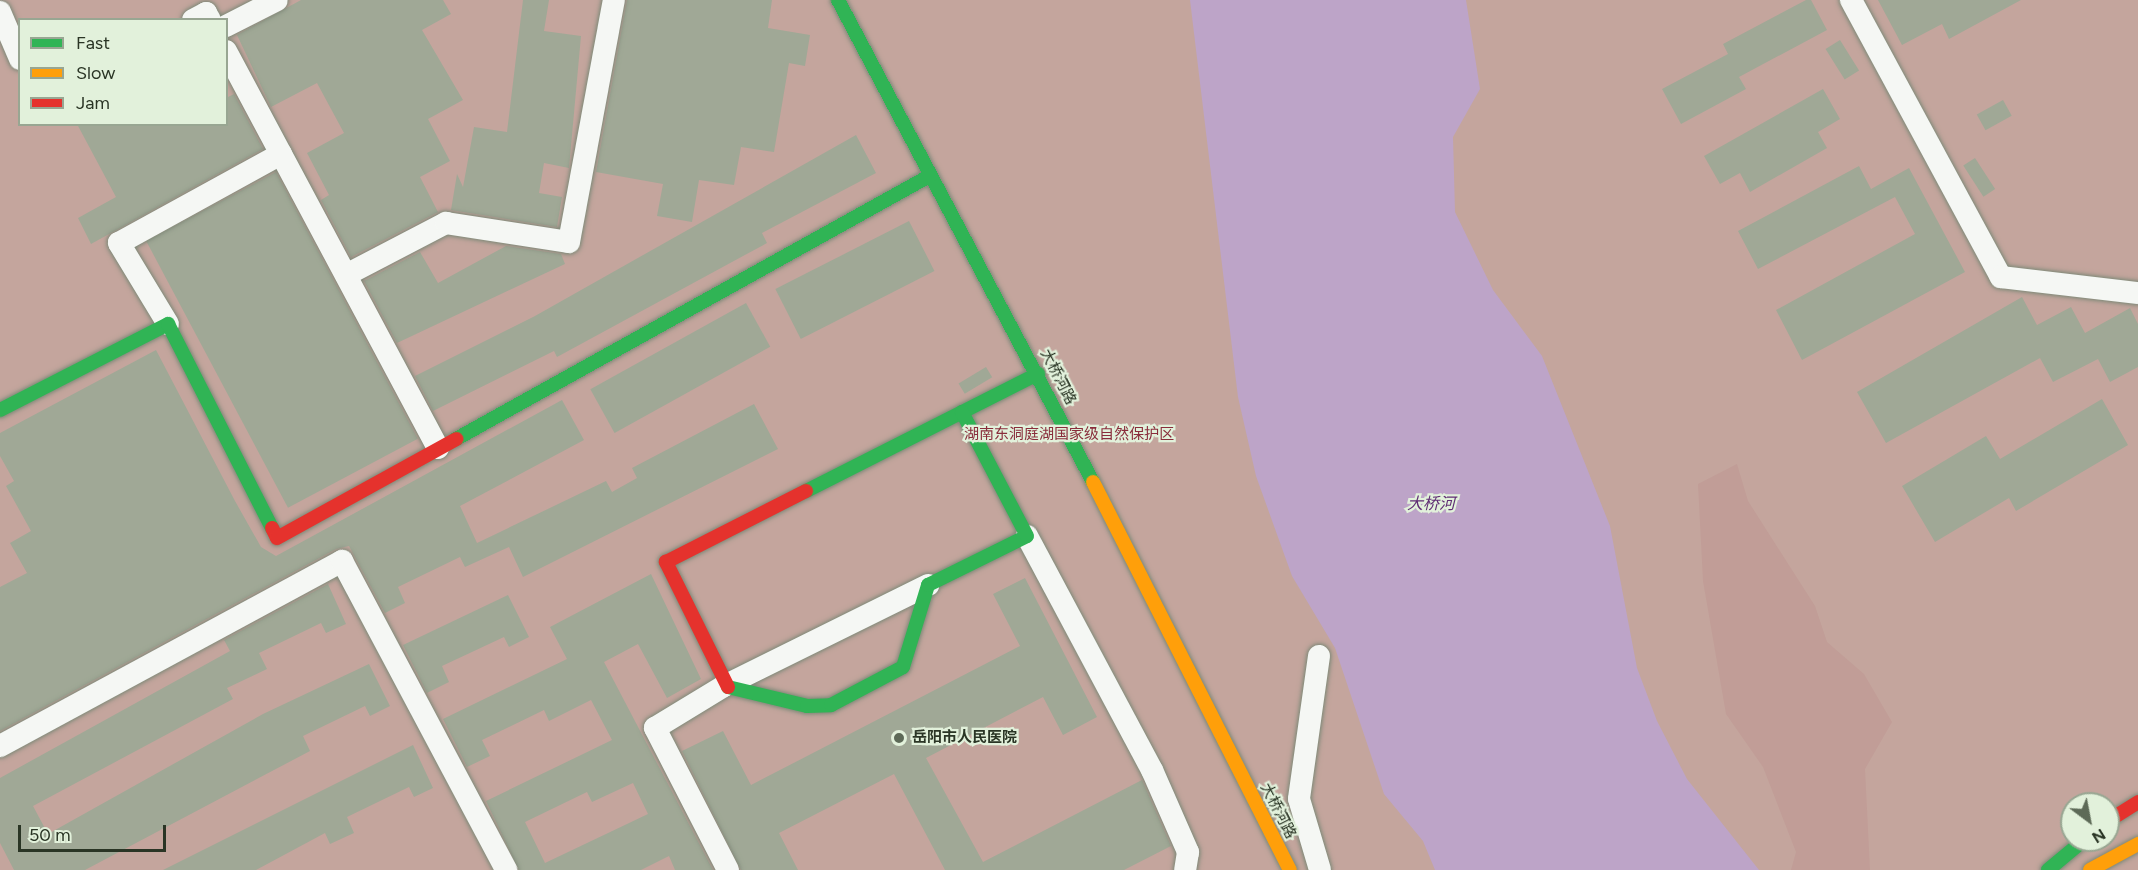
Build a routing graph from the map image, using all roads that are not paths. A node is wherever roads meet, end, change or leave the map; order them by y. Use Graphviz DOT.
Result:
graph roads {
  1 [pos="277,0"];
  2 [pos="614,0"];
  3 [pos="838,0"];
  4 [pos="1851,0"];
  5 [pos="0,12"];
  6 [pos="197,18"];
  7 [pos="209,18"];
  8 [pos="228,25"];
  9 [pos="18,54"];
  10 [pos="228,55"];
  11 [pos="281,154"];
  12 [pos="931,175"];
  13 [pos="346,275"];
  14 [pos="2138,293"];
  15 [pos="168,324"];
  16 [pos="1038,374"];
  17 [pos="0,410"];
  18 [pos="962,412"];
  19 [pos="438,448"];
  20 [pos="1027,536"];
  21 [pos="928,585"];
  22 [pos="1320,656"];
  23 [pos="724,686"];
  24 [pos="0,746"];
  25 [pos="2138,802"];
  26 [pos="2120,813"];
  27 [pos="2138,844"];
  28 [pos="2070,852"];
  29 [pos="506,870"];
  30 [pos="728,870"];
  31 [pos="1185,870"];
  32 [pos="1290,870"];
  33 [pos="1320,870"];
  34 [pos="2048,870"];
  35 [pos="2090,870"];
  1 -- 8 [label="street"];
  2 -- 13 [label="street"];
  3 -- 12 [label="street, 大桥河路"];
  4 -- 14 [label="street"];
  5 -- 9 [label="street"];
  6 -- 7 [label="street"];
  10 -- 11 [label="street"];
  11 -- 13 [label="street"];
  11 -- 15 [label="street"];
  12 -- 16 [label="street, 大桥河路"];
  12 -- 19 [label="street"];
  13 -- 19 [label="street"];
  15 -- 17 [label="street"];
  15 -- 19 [label="street"];
  16 -- 18 [label="street"];
  16 -- 32 [label="street, 大桥河路"];
  18 -- 20 [label="street"];
  18 -- 23 [label="street"];
  20 -- 21 [label="street"];
  20 -- 31 [label="street"];
  21 -- 23 [label="street"];
  21 -- 23 [label="street"];
  22 -- 33 [label="street"];
  23 -- 30 [label="street"];
  24 -- 29 [label="street"];
  25 -- 26 [label="street"];
  27 -- 35 [label="street"];
  28 -- 34 [label="street"];
}
